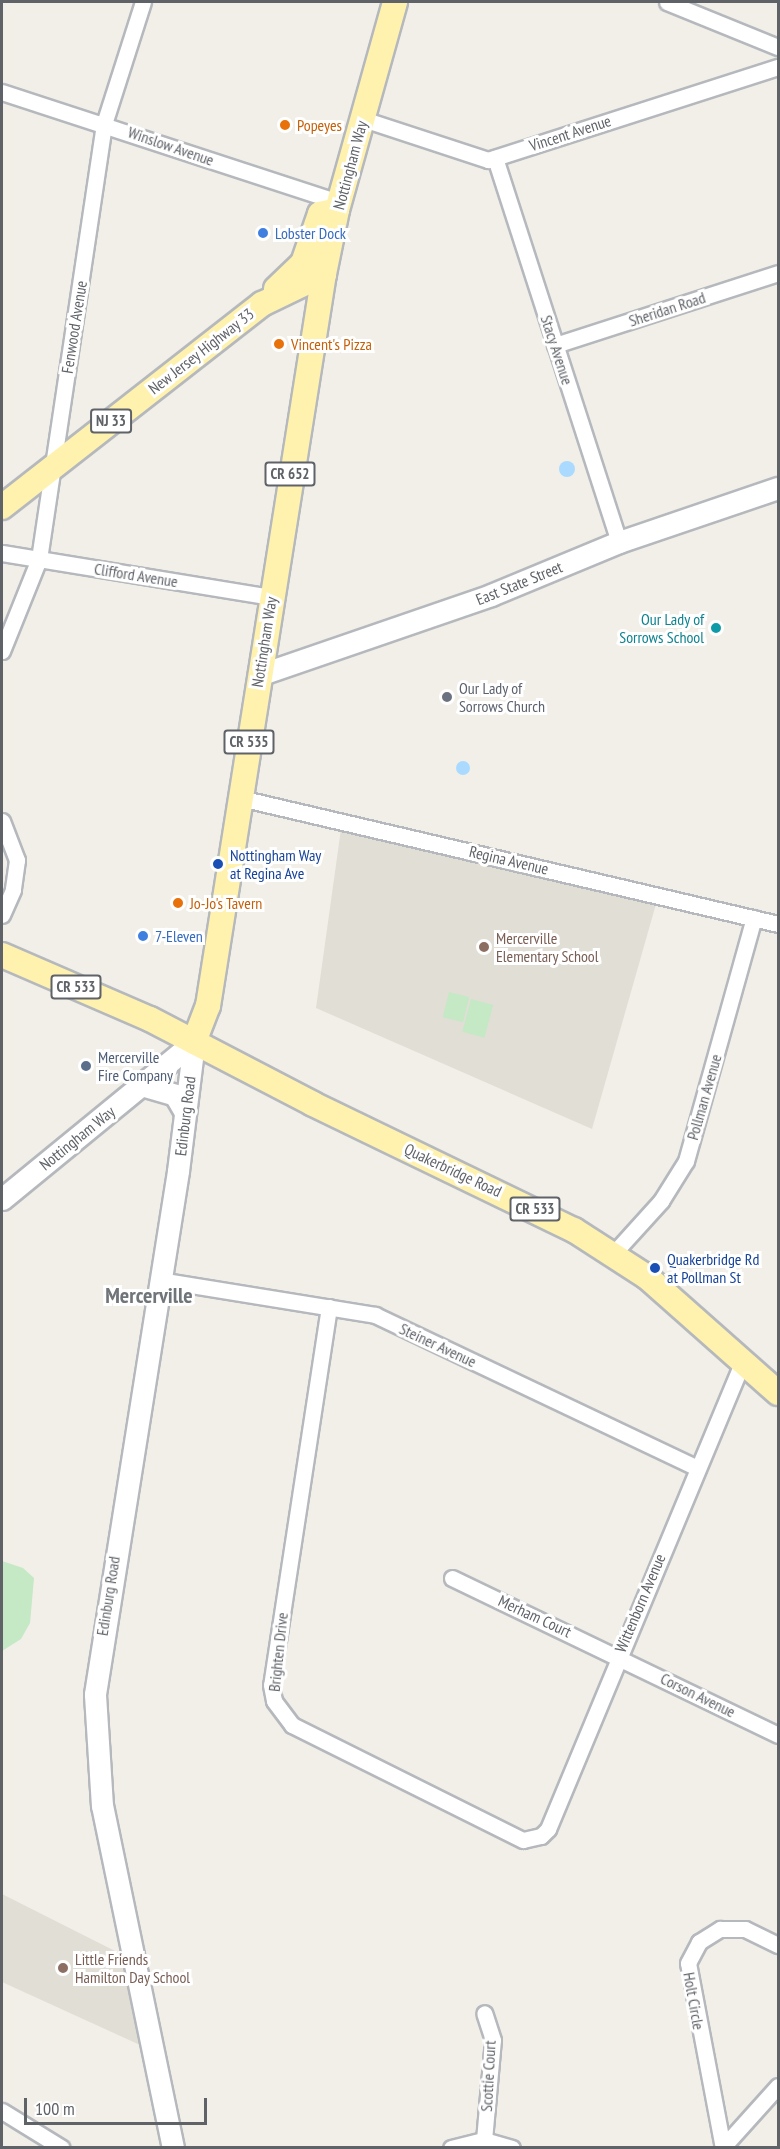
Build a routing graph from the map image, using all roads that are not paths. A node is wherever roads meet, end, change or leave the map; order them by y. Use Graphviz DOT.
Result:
graph roads {
  1 [pos="143,2"];
  2 [pos="395,2"];
  3 [pos="667,2"];
  4 [pos="778,47"];
  5 [pos="778,67"];
  6 [pos="2,92"];
  7 [pos="363,119"];
  8 [pos="104,124"];
  9 [pos="495,158"];
  10 [pos="338,206"];
  11 [pos="778,273"];
  12 [pos="324,274"];
  13 [pos="262,304"];
  14 [pos="555,345"];
  15 [pos="53,467"];
  16 [pos="778,488"];
  17 [pos="2,507"];
  18 [pos="618,542"];
  19 [pos="2,553"];
  20 [pos="39,559"];
  21 [pos="270,597"];
  22 [pos="2,651"];
  23 [pos="259,675"];
  24 [pos="240,798"];
  25 [pos="2,820"];
  26 [pos="2,915"];
  27 [pos="754,918"];
  28 [pos="778,924"];
  29 [pos="2,955"];
  30 [pos="194,1042"];
  31 [pos="141,1085"];
  32 [pos="185,1112"];
  33 [pos="2,1199"];
  34 [pos="614,1254"];
  35 [pos="160,1280"];
  36 [pos="328,1307"];
  37 [pos="743,1361"];
  38 [pos="778,1393"];
  39 [pos="698,1468"];
  40 [pos="452,1578"];
  41 [pos="617,1655"];
  42 [pos="778,1735"];
  43 [pos="533,1839"];
  44 [pos="778,1945"];
  45 [pos="484,2013"];
  46 [pos="778,2086"];
  47 [pos="2,2111"];
  48 [pos="484,2140"];
  49 [pos="723,2147"];
  50 [pos="62,2148"];
  51 [pos="173,2148"];
  52 [pos="451,2148"];
  53 [pos="512,2148"];
  1 -- 8 [label="street, Fenwood Avenue"];
  2 -- 7 [label="main road, Nottingham Way"];
  3 -- 4 [label="street"];
  5 -- 9 [label="street, Vincent Avenue"];
  6 -- 8 [label="street, Winslow Avenue"];
  7 -- 9 [label="street, Vincent Avenue"];
  7 -- 10 [label="main road, Nottingham Way"];
  8 -- 10 [label="street, Winslow Avenue"];
  8 -- 15 [label="street, Fenwood Avenue"];
  9 -- 14 [label="street, Stacy Avenue"];
  10 -- 12 [label="main road, Nottingham Way"];
  10 -- 13 [label="main road"];
  11 -- 14 [label="street, Sheridan Road"];
  12 -- 13 [label="main road, New Jersey Highway 33 / NJ 33"];
  12 -- 21 [label="main road, Nottingham Way / CR 652"];
  13 -- 15 [label="main road, New Jersey Highway 33 / NJ 33"];
  14 -- 18 [label="street, Stacy Avenue"];
  15 -- 17 [label="main road, New Jersey Highway 33 / NJ 33"];
  15 -- 20 [label="street, Fenwood Avenue"];
  16 -- 18 [label="main road, East State Street"];
  18 -- 23 [label="main road, East State Street"];
  19 -- 20 [label="street, Clifford Avenue"];
  20 -- 21 [label="street, Clifford Avenue"];
  20 -- 22 [label="street, Fenwood Avenue"];
  21 -- 23 [label="main road, Nottingham Way / CR 652"];
  23 -- 24 [label="main road, Nottingham Way / CR 535"];
  24 -- 27 [label="street, Regina Avenue"];
  24 -- 30 [label="main road, Nottingham Way / CR 535"];
  25 -- 26 [label="street"];
  27 -- 28 [label="street, Regina Avenue"];
  27 -- 34 [label="street, Pollman Avenue"];
  29 -- 30 [label="main road, CR 533"];
  30 -- 31 [label="main road, Nottingham Way"];
  30 -- 32 [label="main road, Edinburg Road / CR 535"];
  30 -- 34 [label="main road, Quakerbridge Road / CR 533"];
  31 -- 32 [label="main road"];
  31 -- 33 [label="main road, Nottingham Way"];
  32 -- 35 [label="main road, Edinburg Road / CR 535"];
  34 -- 37 [label="main road, Quakerbridge Road / CR 533"];
  35 -- 36 [label="street, Steiner Avenue"];
  35 -- 51 [label="main road, Edinburg Road / CR 535"];
  36 -- 39 [label="street, Steiner Avenue"];
  36 -- 43 [label="street, Brighten Drive"];
  37 -- 38 [label="main road, Quakerbridge Road / CR 533"];
  37 -- 39 [label="street, Wittenborn Avenue"];
  39 -- 41 [label="street, Wittenborn Avenue"];
  40 -- 41 [label="street, Merham Court"];
  41 -- 42 [label="street, Corson Avenue"];
  41 -- 43 [label="street, Wittenborn Avenue"];
  44 -- 49 [label="street, Holt Circle"];
  45 -- 48 [label="street, Scottie Court"];
  46 -- 49 [label="street"];
  47 -- 50 [label="street"];
  48 -- 52 [label="street"];
  48 -- 53 [label="street"];
}
